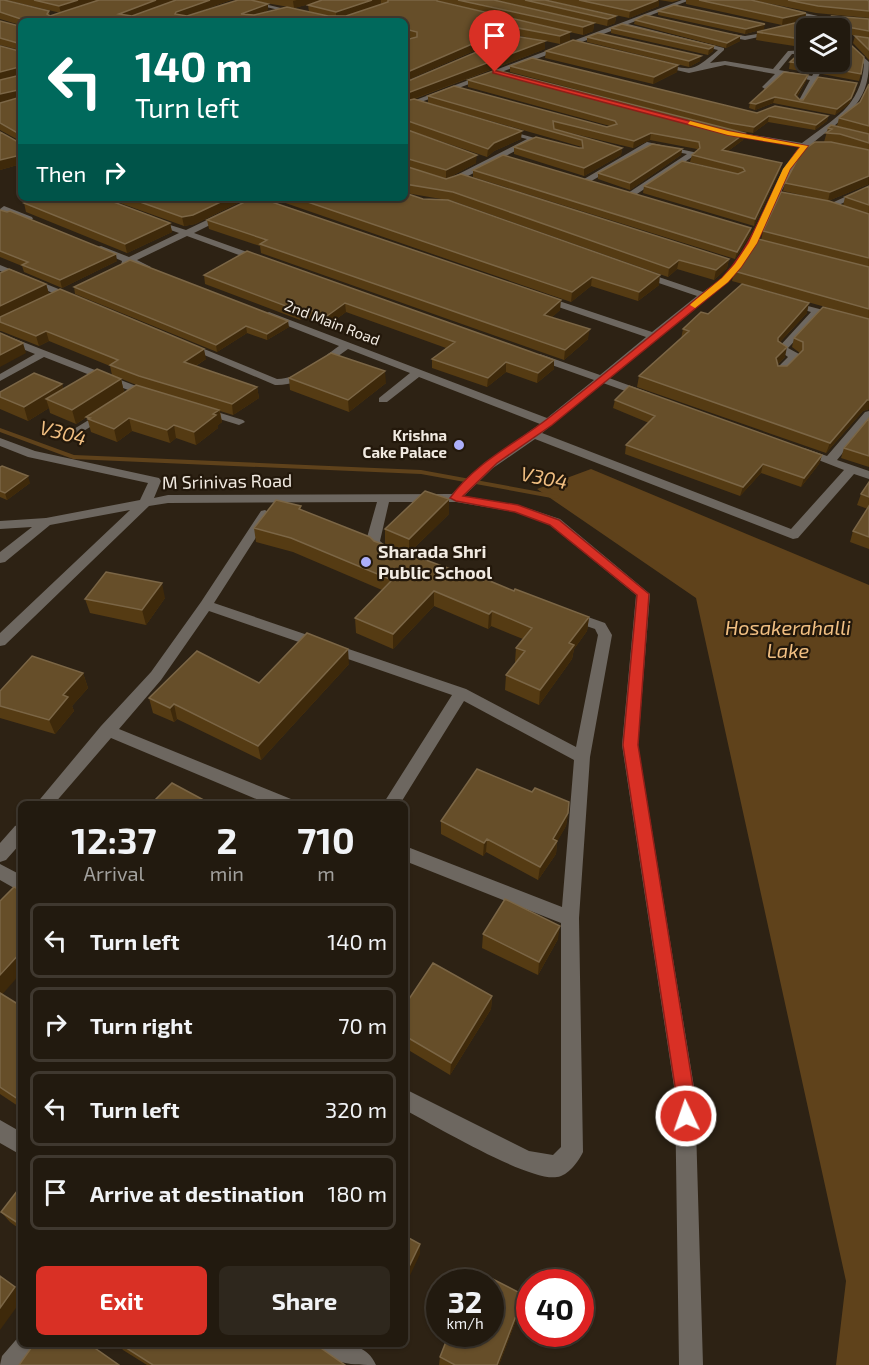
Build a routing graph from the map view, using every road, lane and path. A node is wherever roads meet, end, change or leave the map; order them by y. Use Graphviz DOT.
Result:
graph roads {
  1 [pos="242,0"];
  2 [pos="262,0"];
  3 [pos="656,2"];
  4 [pos="253,3"];
  5 [pos="233,4"];
  6 [pos="687,4"];
  7 [pos="675,5"];
  8 [pos="286,9"];
  9 [pos="304,9"];
  10 [pos="779,9"];
  11 [pos="295,12"];
  12 [pos="267,15"];
  13 [pos="642,16"];
  14 [pos="320,18"];
  15 [pos="821,18"];
  16 [pos="653,19"];
  17 [pos="618,22"];
  18 [pos="763,25"];
  19 [pos="482,31"];
  20 [pos="710,32"];
  21 [pos="512,39"];
  22 [pos="535,43"];
  23 [pos="501,44"];
  24 [pos="547,45"];
  25 [pos="558,47"];
  26 [pos="850,47"];
  27 [pos="796,52"];
  28 [pos="850,55"];
  29 [pos="858,55"];
  30 [pos="699,57"];
  31 [pos="530,58"];
  32 [pos="710,59"];
  33 [pos="541,61"];
  34 [pos="649,62"];
  35 [pos="868,64"];
  36 [pos="704,66"];
  37 [pos="495,72"];
  38 [pos="777,72"];
  39 [pos="816,72"];
  40 [pos="506,75"];
  41 [pos="812,78"];
  42 [pos="843,83"];
  43 [pos="862,86"];
  44 [pos="451,87"];
  45 [pos="765,87"];
  46 [pos="474,93"];
  47 [pos="800,102"];
  48 [pos="408,103"];
  49 [pos="424,106"];
  50 [pos="826,117"];
  51 [pos="837,118"];
  52 [pos="489,126"];
  53 [pos="827,128"];
  54 [pos="717,130"];
  55 [pos="838,131"];
  56 [pos="533,139"];
  57 [pos="804,146"];
  58 [pos="826,146"];
  59 [pos="567,148"];
  60 [pos="623,150"];
  61 [pos="634,153"];
  62 [pos="498,155"];
  63 [pos="477,158"];
  64 [pos="509,159"];
  65 [pos="487,162"];
  66 [pos="681,164"];
  67 [pos="692,166"];
  68 [pos="459,177"];
  69 [pos="573,178"];
  70 [pos="470,181"];
  71 [pos="436,182"];
  72 [pos="584,182"];
  73 [pos="593,184"];
  74 [pos="868,189"];
  75 [pos="621,192"];
  76 [pos="631,195"];
  77 [pos="776,195"];
  78 [pos="786,197"];
  79 [pos="645,200"];
  80 [pos="258,201"];
  81 [pos="818,204"];
  82 [pos="829,206"];
  83 [pos="4,208"];
  84 [pos="839,209"];
  85 [pos="144,217"];
  86 [pos="35,222"];
  87 [pos="745,229"];
  88 [pos="185,233"];
  89 [pos="755,237"];
  90 [pos="87,243"];
  91 [pos="765,246"];
  92 [pos="129,260"];
  93 [pos="727,262"];
  94 [pos="275,265"];
  95 [pos="738,266"];
  96 [pos="0,268"];
  97 [pos="627,269"];
  98 [pos="110,270"];
  99 [pos="161,273"];
  100 [pos="721,283"];
  101 [pos="732,286"];
  102 [pos="68,292"];
  103 [pos="533,295"];
  104 [pos="705,296"];
  105 [pos="775,298"];
  106 [pos="53,299"];
  107 [pos="84,303"];
  108 [pos="818,310"];
  109 [pos="260,311"];
  110 [pos="869,325"];
  111 [pos="0,336"];
  112 [pos="655,337"];
  113 [pos="180,342"];
  114 [pos="347,345"];
  115 [pos="522,351"];
  116 [pos="42,354"];
  117 [pos="418,372"];
  118 [pos="778,372"];
  119 [pos="0,378"];
  120 [pos="601,379"];
  121 [pos="654,397"];
  122 [pos="160,398"];
  123 [pos="383,400"];
  124 [pos="194,408"];
  125 [pos="111,409"];
  126 [pos="869,414"];
  127 [pos="239,422"];
  128 [pos="549,423"];
  129 [pos="75,432"];
  130 [pos="533,434"];
  131 [pos="0,442"];
  132 [pos="796,449"];
  133 [pos="829,461"];
  134 [pos="851,469"];
  135 [pos="869,475"];
  136 [pos="461,492"];
  137 [pos="275,499"];
  138 [pos="384,499"];
  139 [pos="146,502"];
  140 [pos="46,522"];
  141 [pos="0,525"];
  142 [pos="402,558"];
  143 [pos="0,559"];
  144 [pos="206,606"];
  145 [pos="563,613"];
  146 [pos="0,641"];
  147 [pos="461,693"];
  148 [pos="107,730"];
  149 [pos="582,757"];
  150 [pos="47,801"];
  151 [pos="278,801"];
  152 [pos="393,801"];
  153 [pos="18,834"];
  154 [pos="408,854"];
  155 [pos="0,855"];
  156 [pos="0,872"];
  157 [pos="18,882"];
  158 [pos="570,918"];
  159 [pos="408,1101"];
  160 [pos="0,1131"];
  161 [pos="18,1142"];
  162 [pos="24,1347"];
  163 [pos="336,1347"];
  164 [pos="11,1365"];
  165 [pos="364,1365"];
  166 [pos="692,1365"];
  1 -- 4 [label="street"];
  1 -- 5 [label="street"];
  2 -- 4 [label="street"];
  3 -- 7 [label="street"];
  4 -- 8 [label="street"];
  6 -- 7 [label="street"];
  7 -- 13 [label="street"];
  8 -- 11 [label="street"];
  8 -- 12 [label="street"];
  9 -- 11 [label="street"];
  10 -- 15 [label="street"];
  11 -- 14 [label="street"];
  13 -- 16 [label="street"];
  13 -- 17 [label="street"];
  17 -- 25 [label="street"];
  17 -- 32 [label="street"];
  18 -- 20 [label="street"];
  19 -- 21 [label="street"];
  21 -- 22 [label="street"];
  21 -- 23 [label="street"];
  24 -- 25 [label="street"];
  25 -- 31 [label="street"];
  26 -- 29 [label="street"];
  27 -- 38 [label="street"];
  28 -- 29 [label="street"];
  29 -- 35 [label="street"];
  30 -- 32 [label="street"];
  31 -- 33 [label="street"];
  31 -- 37 [label="street"];
  32 -- 36 [label="street"];
  34 -- 36 [label="street"];
  35 -- 43 [label="street"];
  36 -- 38 [label="street"];
  37 -- 40 [label="street"];
  37 -- 44 [label="street"];
  38 -- 41 [label="street"];
  38 -- 45 [label="street"];
  39 -- 41 [label="street"];
  41 -- 42 [label="street"];
  41 -- 47 [label="street"];
  43 -- 51 [label="street"];
  44 -- 46 [label="street"];
  44 -- 48 [label="street"];
  48 -- 49 [label="street"];
  50 -- 51 [label="street"];
  51 -- 53 [label="street"];
  52 -- 56 [label="street"];
  53 -- 55 [label="street"];
  53 -- 57 [label="street"];
  54 -- 57 [label="street"];
  56 -- 59 [label="street"];
  56 -- 62 [label="street"];
  57 -- 58 [label="street"];
  57 -- 77 [label="street"];
  60 -- 61 [label="street"];
  61 -- 66 [label="street"];
  61 -- 72 [label="street"];
  62 -- 64 [label="street"];
  62 -- 65 [label="street"];
  63 -- 65 [label="street"];
  65 -- 68 [label="street"];
  66 -- 67 [label="street"];
  66 -- 76 [label="street"];
  68 -- 70 [label="street"];
  68 -- 71 [label="street"];
  69 -- 72 [label="street"];
  72 -- 73 [label="street"];
  74 -- 82 [label="street"];
  75 -- 76 [label="street"];
  76 -- 79 [label="street"];
  77 -- 78 [label="street"];
  77 -- 89 [label="street"];
  80 -- 88 [label="street"];
  81 -- 82 [label="street"];
  82 -- 84 [label="street"];
  83 -- 86 [label="street"];
  85 -- 88 [label="street"];
  87 -- 89 [label="street"];
  88 -- 92 [label="street"];
  88 -- 94 [label="street"];
  89 -- 91 [label="street"];
  89 -- 95 [label="street"];
  90 -- 92 [label="street"];
  92 -- 98 [label="street"];
  92 -- 99 [label="street"];
  93 -- 95 [label="street"];
  95 -- 100 [label="street"];
  96 -- 102 [label="street"];
  97 -- 104 [label="street"];
  100 -- 101 [label="street"];
  100 -- 104 [label="street"];
  102 -- 106 [label="street"];
  102 -- 107 [label="street"];
  103 -- 112 [label="street"];
  104 -- 112 [label="street"];
  105 -- 108 [label="street"];
  108 -- 110 [label="street"];
  108 -- 118 [label="street"];
  109 -- 114 [label="street, 2nd Main Road"];
  111 -- 116 [label="street"];
  112 -- 120 [label="street"];
  113 -- 114 [label="street"];
  114 -- 117 [label="street, 2nd Main Road"];
  115 -- 120 [label="street"];
  116 -- 119 [label="street"];
  116 -- 122 [label="street"];
  117 -- 123 [label="street"];
  117 -- 128 [label="street, 2nd Main Road"];
  120 -- 121 [label="street"];
  120 -- 128 [label="street"];
  124 -- 127 [label="street"];
  125 -- 129 [label="street"];
  126 -- 133 [label="street"];
  128 -- 130 [label="street"];
  130 -- 134 [label="street"];
  130 -- 136 [label="street"];
  131 -- 139 [label="street"];
  132 -- 133 [label="street"];
  133 -- 134 [label="street"];
  134 -- 135 [label="street"];
  136 -- 138 [label="street, M Srinivas Road"];
  136 -- 166 [label="street, M Srinivas Road"];
  137 -- 138 [label="street, M Srinivas Road"];
  137 -- 139 [label="street, M Srinivas Road"];
  137 -- 144 [label="street"];
  138 -- 142 [label="street"];
  139 -- 140 [label="street, M Srinivas Road"];
  139 -- 146 [label="street"];
  140 -- 141 [label="street, M Srinivas Road"];
  140 -- 143 [label="street"];
  144 -- 147 [label="street"];
  144 -- 148 [label="street"];
  145 -- 149 [label="street"];
  147 -- 149 [label="street"];
  147 -- 152 [label="street"];
  148 -- 150 [label="street"];
  148 -- 151 [label="street"];
  149 -- 158 [label="street"];
  153 -- 155 [label="street"];
  154 -- 158 [label="street"];
  156 -- 157 [label="street"];
  158 -- 159 [label="street"];
  160 -- 161 [label="street"];
  162 -- 164 [label="street"];
  163 -- 165 [label="street"];
}
